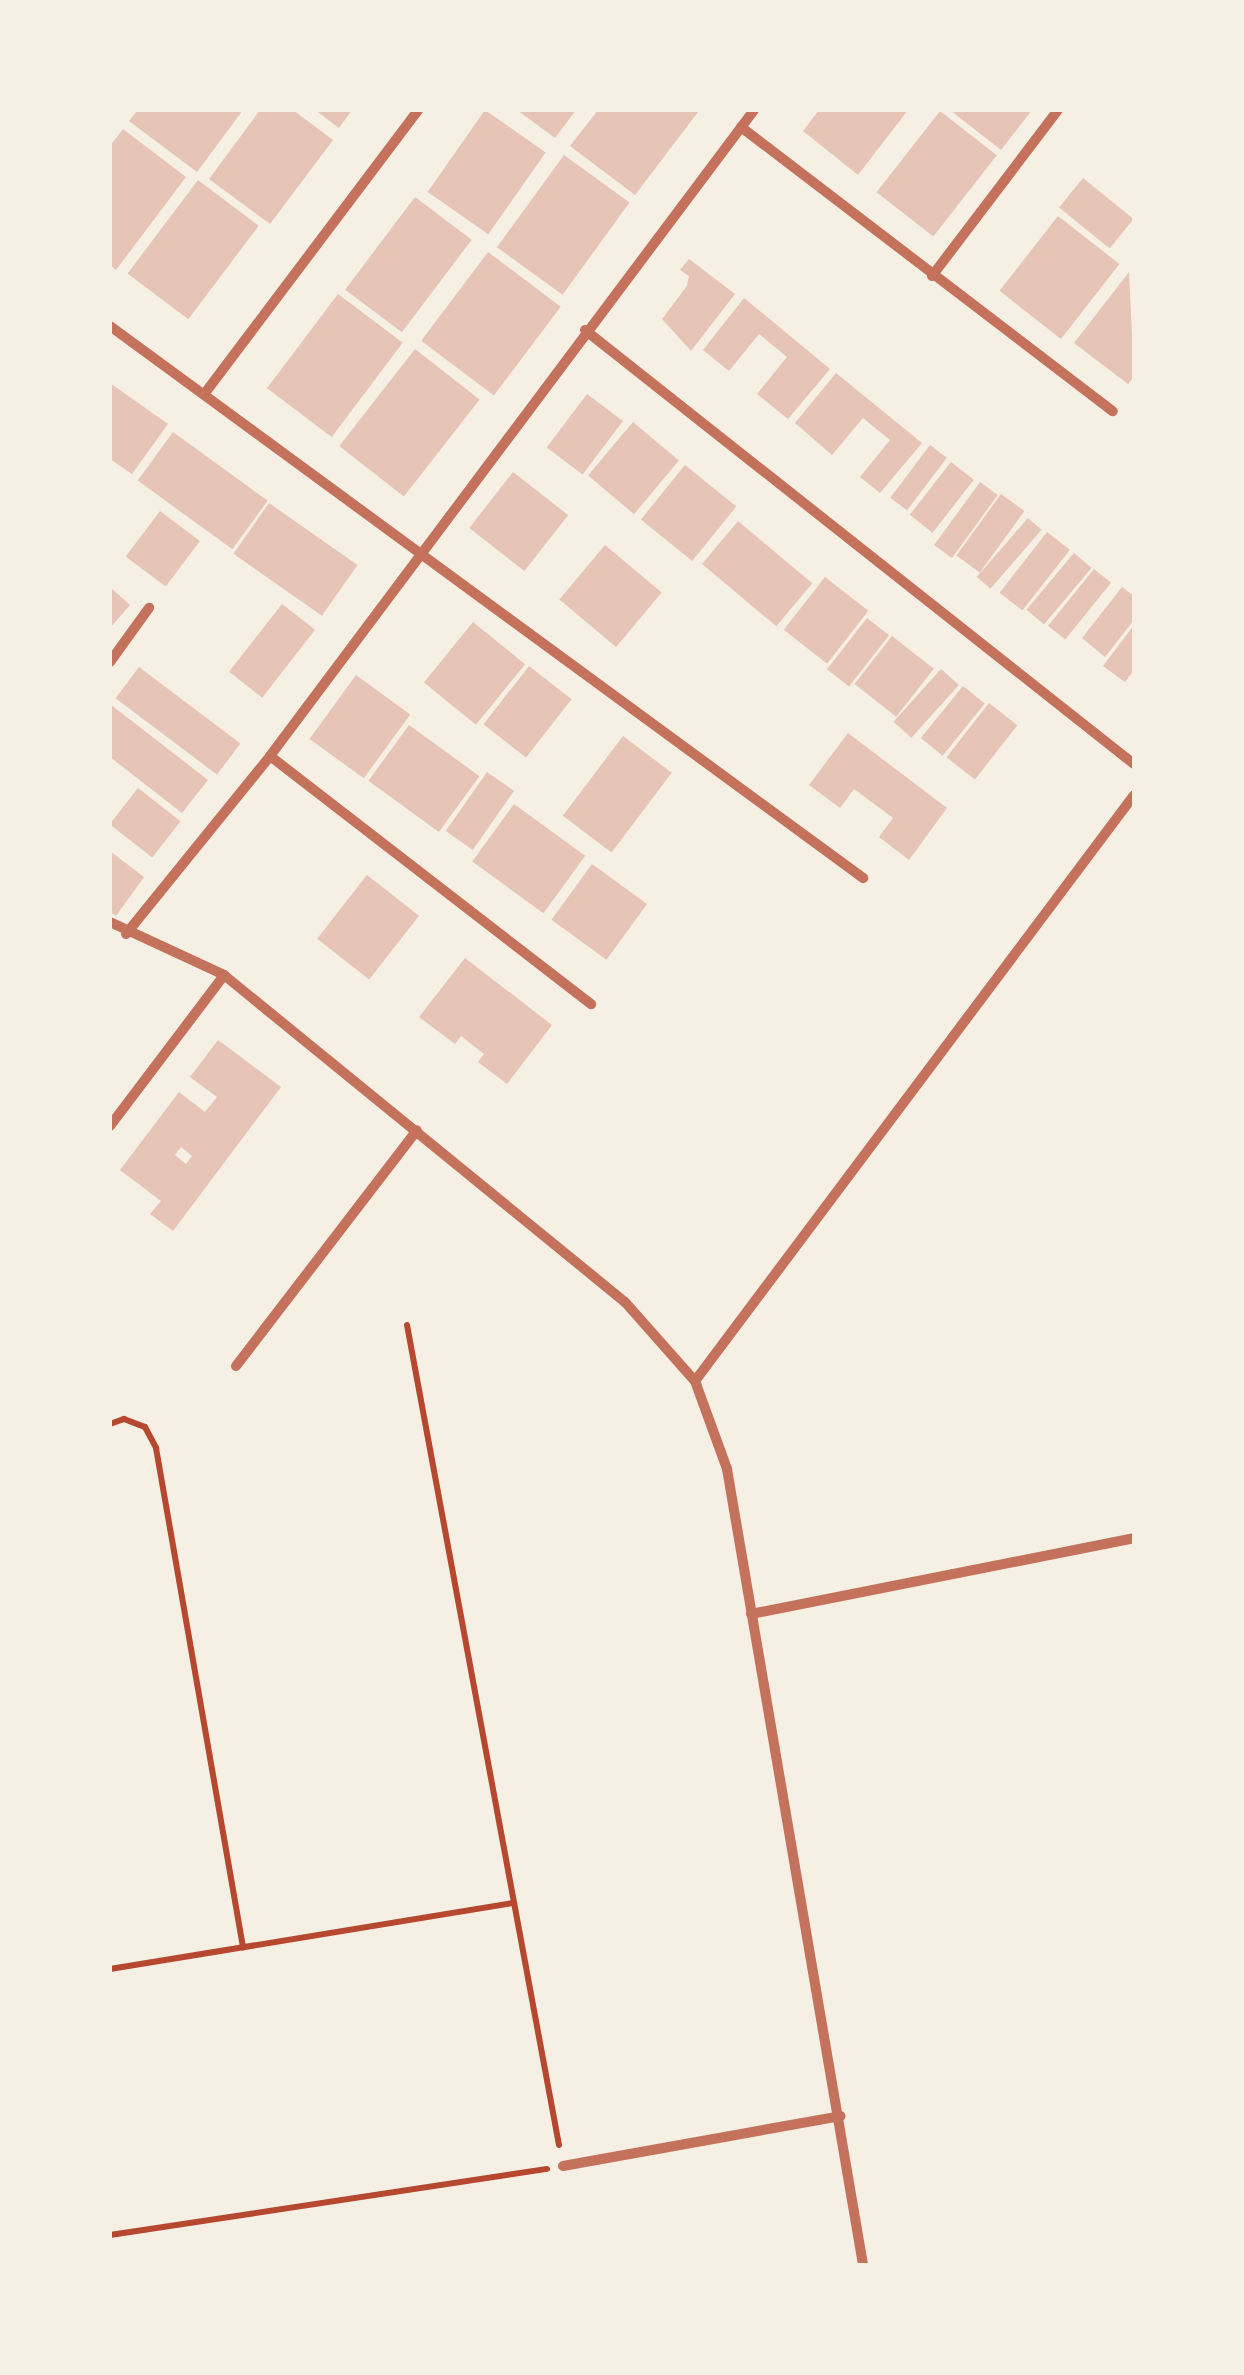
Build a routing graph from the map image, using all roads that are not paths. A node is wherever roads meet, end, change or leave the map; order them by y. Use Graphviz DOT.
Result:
graph roads {
  1 [pos="418,110"];
  2 [pos="754,110"];
  3 [pos="1058,110"];
  4 [pos="741,128"];
  5 [pos="932,276"];
  6 [pos="110,326"];
  7 [pos="585,330"];
  8 [pos="205,393"];
  9 [pos="1113,411"];
  10 [pos="424,551"];
  11 [pos="150,608"];
  12 [pos="110,662"];
  13 [pos="270,756"];
  14 [pos="1134,764"];
  15 [pos="1134,795"];
  16 [pos="863,878"];
  17 [pos="110,922"];
  18 [pos="126,934"];
  19 [pos="224,975"];
  20 [pos="590,1004"];
  21 [pos="110,1126"];
  22 [pos="417,1130"];
  23 [pos="236,1366"];
  24 [pos="695,1381"];
  25 [pos="1134,1538"];
  26 [pos="751,1614"];
  27 [pos="841,2116"];
  28 [pos="563,2166"];
  29 [pos="863,2265"];
  1 -- 8 [label="street"];
  2 -- 4 [label="street"];
  3 -- 5 [label="street"];
  4 -- 5 [label="street"];
  4 -- 7 [label="street"];
  5 -- 9 [label="street"];
  6 -- 8 [label="street"];
  7 -- 10 [label="street"];
  7 -- 14 [label="street"];
  8 -- 10 [label="street"];
  10 -- 13 [label="street"];
  10 -- 16 [label="street"];
  11 -- 12 [label="street"];
  13 -- 18 [label="street"];
  13 -- 20 [label="street"];
  15 -- 24 [label="street"];
  17 -- 18 [label="street"];
  18 -- 19 [label="street"];
  19 -- 21 [label="street"];
  19 -- 22 [label="street"];
  22 -- 23 [label="street"];
  22 -- 24 [label="street"];
  24 -- 26 [label="street"];
  25 -- 26 [label="street"];
  26 -- 27 [label="street"];
  27 -- 28 [label="street"];
  27 -- 29 [label="street"];
}
